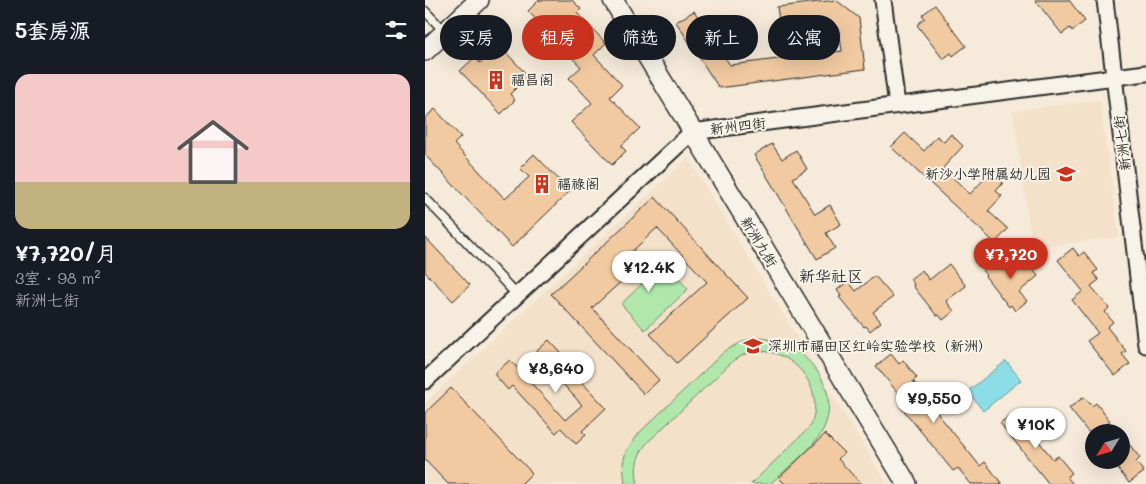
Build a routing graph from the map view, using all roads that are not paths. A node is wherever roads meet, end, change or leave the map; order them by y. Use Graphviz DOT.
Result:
graph roads {
  1 [pos="479,0"];
  2 [pos="613,0"];
  3 [pos="883,0"];
  4 [pos="1105,0"];
  5 [pos="425,11"];
  6 [pos="463,15"];
  7 [pos="440,27"];
  8 [pos="440,37"];
  9 [pos="425,51"];
  10 [pos="1146,73"];
  11 [pos="1114,77"];
  12 [pos="897,105"];
  13 [pos="692,132"];
  14 [pos="425,198"];
  15 [pos="517,294"];
  16 [pos="1146,345"];
  17 [pos="425,381"];
  18 [pos="907,484"];
  1 -- 6 [label="street"];
  2 -- 13 [label="street, 新洲九街"];
  3 -- 12 [label="street"];
  4 -- 11 [label="street, 新洲七街"];
  5 -- 7 [label="lane"];
  8 -- 9 [label="street"];
  10 -- 11 [label="street, 新州四街"];
  11 -- 12 [label="street, 新州四街"];
  11 -- 16 [label="street, 新洲七街"];
  12 -- 13 [label="street, 新州四街"];
  13 -- 15 [label="street, 新州四街"];
  13 -- 18 [label="street, 新洲九街"];
  14 -- 15 [label="lane"];
  15 -- 17 [label="street, 新州四街"];
}
